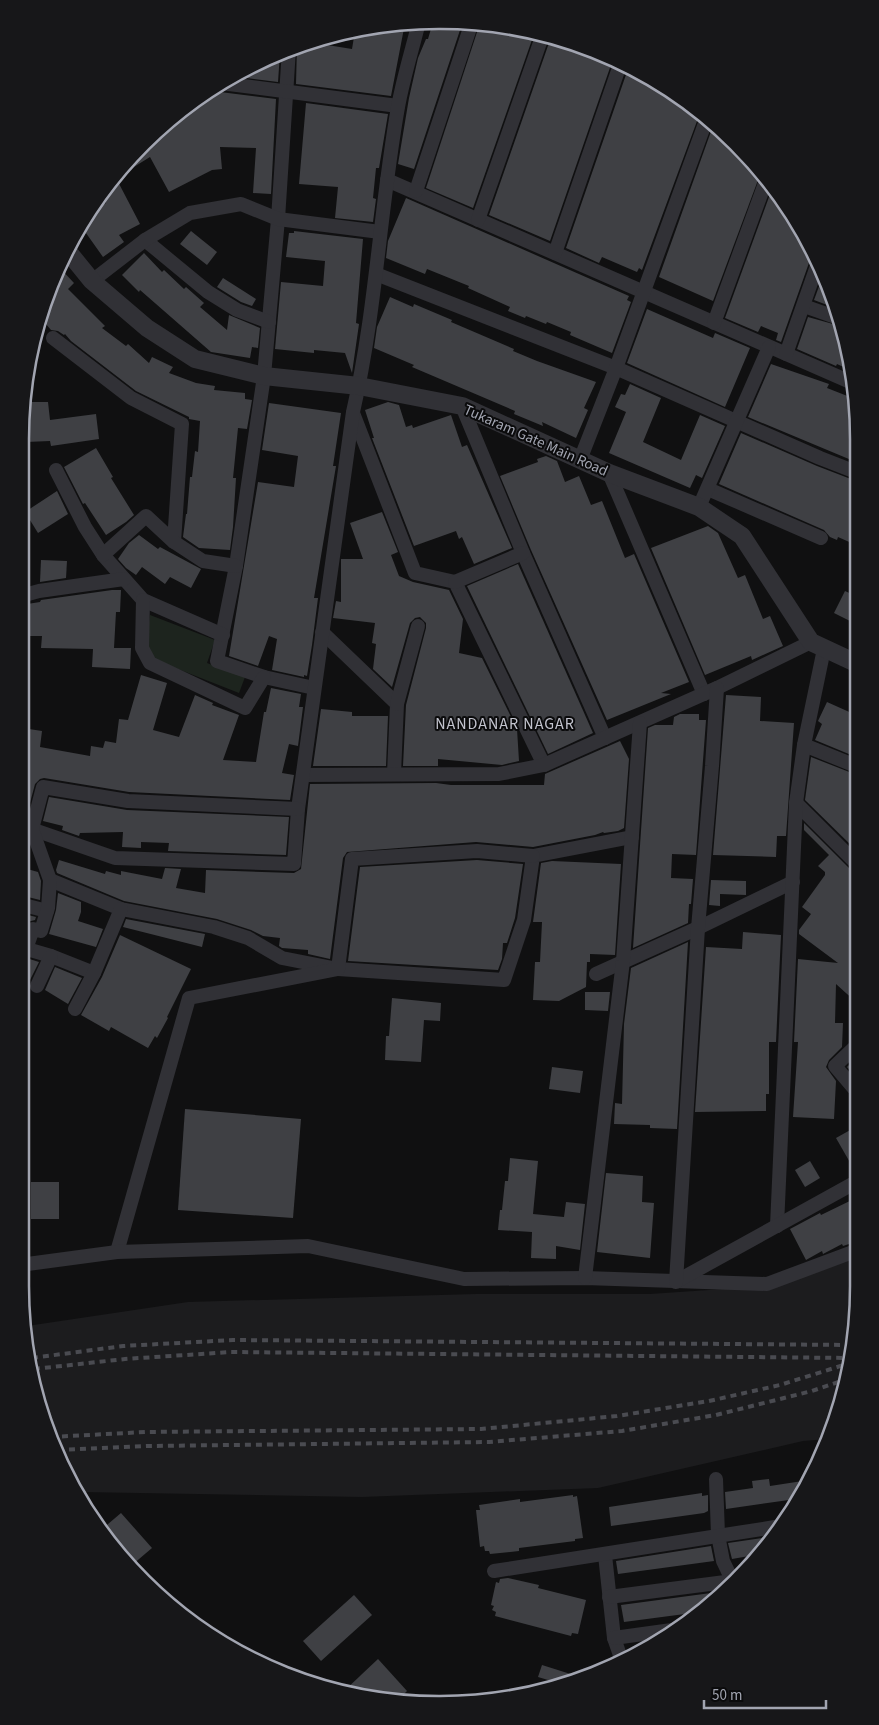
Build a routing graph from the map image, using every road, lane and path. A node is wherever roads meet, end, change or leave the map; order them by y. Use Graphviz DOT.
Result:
graph roads {
  1 [pos="417,30"];
  2 [pos="469,30"];
  3 [pos="540,42"];
  4 [pos="288,58"];
  5 [pos="618,70"];
  6 [pos="233,84"];
  7 [pos="286,91"];
  8 [pos="398,106"];
  9 [pos="704,126"];
  10 [pos="387,180"];
  11 [pos="764,187"];
  12 [pos="416,191"];
  13 [pos="278,219"];
  14 [pos="478,220"];
  15 [pos="380,232"];
  16 [pos="145,240"];
  17 [pos="555,253"];
  18 [pos="72,256"];
  19 [pos="815,273"];
  20 [pos="376,274"];
  21 [pos="92,281"];
  22 [pos="645,291"];
  23 [pos="804,306"];
  24 [pos="831,315"];
  25 [pos="269,322"];
  26 [pos="714,323"];
  27 [pos="53,338"];
  28 [pos="769,347"];
  29 [pos="786,354"];
  30 [pos="616,368"];
  31 [pos="264,376"];
  32 [pos="846,380"];
  33 [pos="359,386"];
  34 [pos="462,406"];
  35 [pos="353,412"];
  36 [pos="737,422"];
  37 [pos="580,460"];
  38 [pos="56,470"];
  39 [pos="850,470"];
  40 [pos="609,473"];
  41 [pos="708,489"];
  42 [pos="699,507"];
  43 [pos="821,538"];
  44 [pos="174,542"];
  45 [pos="523,553"];
  46 [pos="103,555"];
  47 [pos="236,566"];
  48 [pos="124,579"];
  49 [pos="454,582"];
  50 [pos="29,594"];
  51 [pos="143,600"];
  52 [pos="418,626"];
  53 [pos="322,632"];
  54 [pos="223,635"];
  55 [pos="818,645"];
  56 [pos="850,660"];
  57 [pos="264,677"];
  58 [pos="314,688"];
  59 [pos="717,688"];
  60 [pos="704,694"];
  61 [pos="397,704"];
  62 [pos="640,723"];
  63 [pos="605,738"];
  64 [pos="804,745"];
  65 [pos="850,764"];
  66 [pos="544,765"];
  67 [pos="394,774"];
  68 [pos="303,775"];
  69 [pos="796,803"];
  70 [pos="298,809"];
  71 [pos="29,820"];
  72 [pos="29,828"];
  73 [pos="29,834"];
  74 [pos="632,837"];
  75 [pos="533,856"];
  76 [pos="850,857"];
  77 [pos="50,880"];
  78 [pos="793,882"];
  79 [pos="29,906"];
  80 [pos="121,909"];
  81 [pos="47,911"];
  82 [pos="29,928"];
  83 [pos="698,928"];
  84 [pos="29,950"];
  85 [pos="51,956"];
  86 [pos="624,961"];
  87 [pos="338,969"];
  88 [pos="94,973"];
  89 [pos="596,974"];
  90 [pos="37,986"];
  91 [pos="75,1009"];
  92 [pos="850,1052"];
  93 [pos="850,1083"];
  94 [pos="850,1185"];
  95 [pos="777,1226"];
  96 [pos="118,1252"];
  97 [pos="850,1253"];
  98 [pos="29,1265"];
  99 [pos="585,1278"];
  100 [pos="676,1282"];
  101 [pos="716,1479"];
  102 [pos="771,1528"];
  103 [pos="718,1535"];
  104 [pos="605,1555"];
  105 [pos="494,1571"];
  106 [pos="731,1575"];
  107 [pos="722,1583"];
  108 [pos="609,1597"];
  109 [pos="661,1632"];
  110 [pos="614,1638"];
  111 [pos="620,1655"];
  1 -- 8 [label="street"];
  2 -- 12 [label="street"];
  3 -- 14 [label="street"];
  4 -- 7 [label="street"];
  5 -- 17 [label="street"];
  6 -- 7 [label="street"];
  7 -- 8 [label="street"];
  7 -- 13 [label="street"];
  8 -- 10 [label="street"];
  9 -- 22 [label="street"];
  10 -- 12 [label="street"];
  10 -- 15 [label="street"];
  11 -- 26 [label="street"];
  12 -- 14 [label="street"];
  13 -- 15 [label="street"];
  13 -- 16 [label="street"];
  13 -- 25 [label="street"];
  14 -- 17 [label="street"];
  15 -- 20 [label="street"];
  16 -- 21 [label="street"];
  16 -- 25 [label="street"];
  17 -- 22 [label="street"];
  18 -- 21 [label="street, Tukaram Gate Main Road"];
  19 -- 23 [label="street"];
  20 -- 30 [label="street"];
  20 -- 33 [label="street"];
  21 -- 31 [label="street, Tukaram Gate Main Road"];
  22 -- 26 [label="street"];
  22 -- 30 [label="street"];
  23 -- 24 [label="street"];
  23 -- 29 [label="street"];
  25 -- 31 [label="street"];
  26 -- 28 [label="street"];
  27 -- 44 [label="street"];
  28 -- 29 [label="street"];
  28 -- 36 [label="street"];
  29 -- 32 [label="street"];
  30 -- 36 [label="street"];
  30 -- 37 [label="street"];
  31 -- 33 [label="street, Tukaram Gate Main Road"];
  31 -- 47 [label="street"];
  33 -- 34 [label="street, Tukaram Gate Main Road"];
  33 -- 35 [label="street"];
  34 -- 37 [label="street, Tukaram Gate Main Road"];
  34 -- 45 [label="street"];
  35 -- 49 [label="street"];
  35 -- 53 [label="street"];
  36 -- 39 [label="street"];
  36 -- 41 [label="street"];
  37 -- 40 [label="street, Tukaram Gate Main Road"];
  38 -- 46 [label="street"];
  40 -- 42 [label="street, Tukaram Gate Main Road"];
  40 -- 60 [label="street"];
  41 -- 42 [label="street"];
  41 -- 43 [label="street"];
  42 -- 55 [label="street, Tukaram Gate Main Road"];
  44 -- 46 [label="street"];
  44 -- 47 [label="street"];
  45 -- 49 [label="street"];
  45 -- 63 [label="street"];
  46 -- 48 [label="street"];
  47 -- 54 [label="street"];
  48 -- 50 [label="street"];
  48 -- 51 [label="street"];
  49 -- 66 [label="street"];
  51 -- 54 [label="street"];
  51 -- 57 [label="street"];
  52 -- 61 [label="street"];
  53 -- 58 [label="street"];
  53 -- 61 [label="street"];
  54 -- 57 [label="street"];
  55 -- 56 [label="street"];
  55 -- 59 [label="street"];
  55 -- 64 [label="street"];
  57 -- 58 [label="street"];
  58 -- 68 [label="street"];
  59 -- 60 [label="street"];
  59 -- 83 [label="street"];
  60 -- 62 [label="street"];
  61 -- 67 [label="street"];
  62 -- 63 [label="street"];
  62 -- 74 [label="street"];
  63 -- 66 [label="street"];
  64 -- 65 [label="street"];
  64 -- 69 [label="street"];
  66 -- 67 [label="street"];
  67 -- 68 [label="street"];
  68 -- 70 [label="street"];
  69 -- 76 [label="street"];
  69 -- 78 [label="street"];
  70 -- 71 [label="street"];
  70 -- 72 [label="street"];
  73 -- 77 [label="street"];
  74 -- 75 [label="street"];
  74 -- 86 [label="street"];
  75 -- 87 [label="street"];
  75 -- 87 [label="street"];
  77 -- 80 [label="street"];
  77 -- 81 [label="street"];
  78 -- 83 [label="street"];
  78 -- 95 [label="street"];
  79 -- 81 [label="street"];
  80 -- 87 [label="street"];
  80 -- 88 [label="street"];
  81 -- 82 [label="street"];
  83 -- 86 [label="street"];
  83 -- 100 [label="street"];
  84 -- 85 [label="street"];
  85 -- 88 [label="street"];
  85 -- 90 [label="street"];
  86 -- 89 [label="street"];
  86 -- 99 [label="street"];
  87 -- 96 [label="street"];
  88 -- 91 [label="street"];
  92 -- 93 [label="street"];
  94 -- 95 [label="street"];
  95 -- 100 [label="street"];
  96 -- 98 [label="street"];
  96 -- 99 [label="street"];
  97 -- 100 [label="street"];
  99 -- 100 [label="street"];
  101 -- 103 [label="street"];
  102 -- 103 [label="street"];
  103 -- 104 [label="street"];
  103 -- 106 [label="street"];
  104 -- 105 [label="street"];
  104 -- 108 [label="street"];
  107 -- 108 [label="street"];
  108 -- 110 [label="street"];
  109 -- 110 [label="street"];
  110 -- 111 [label="street"];
}
